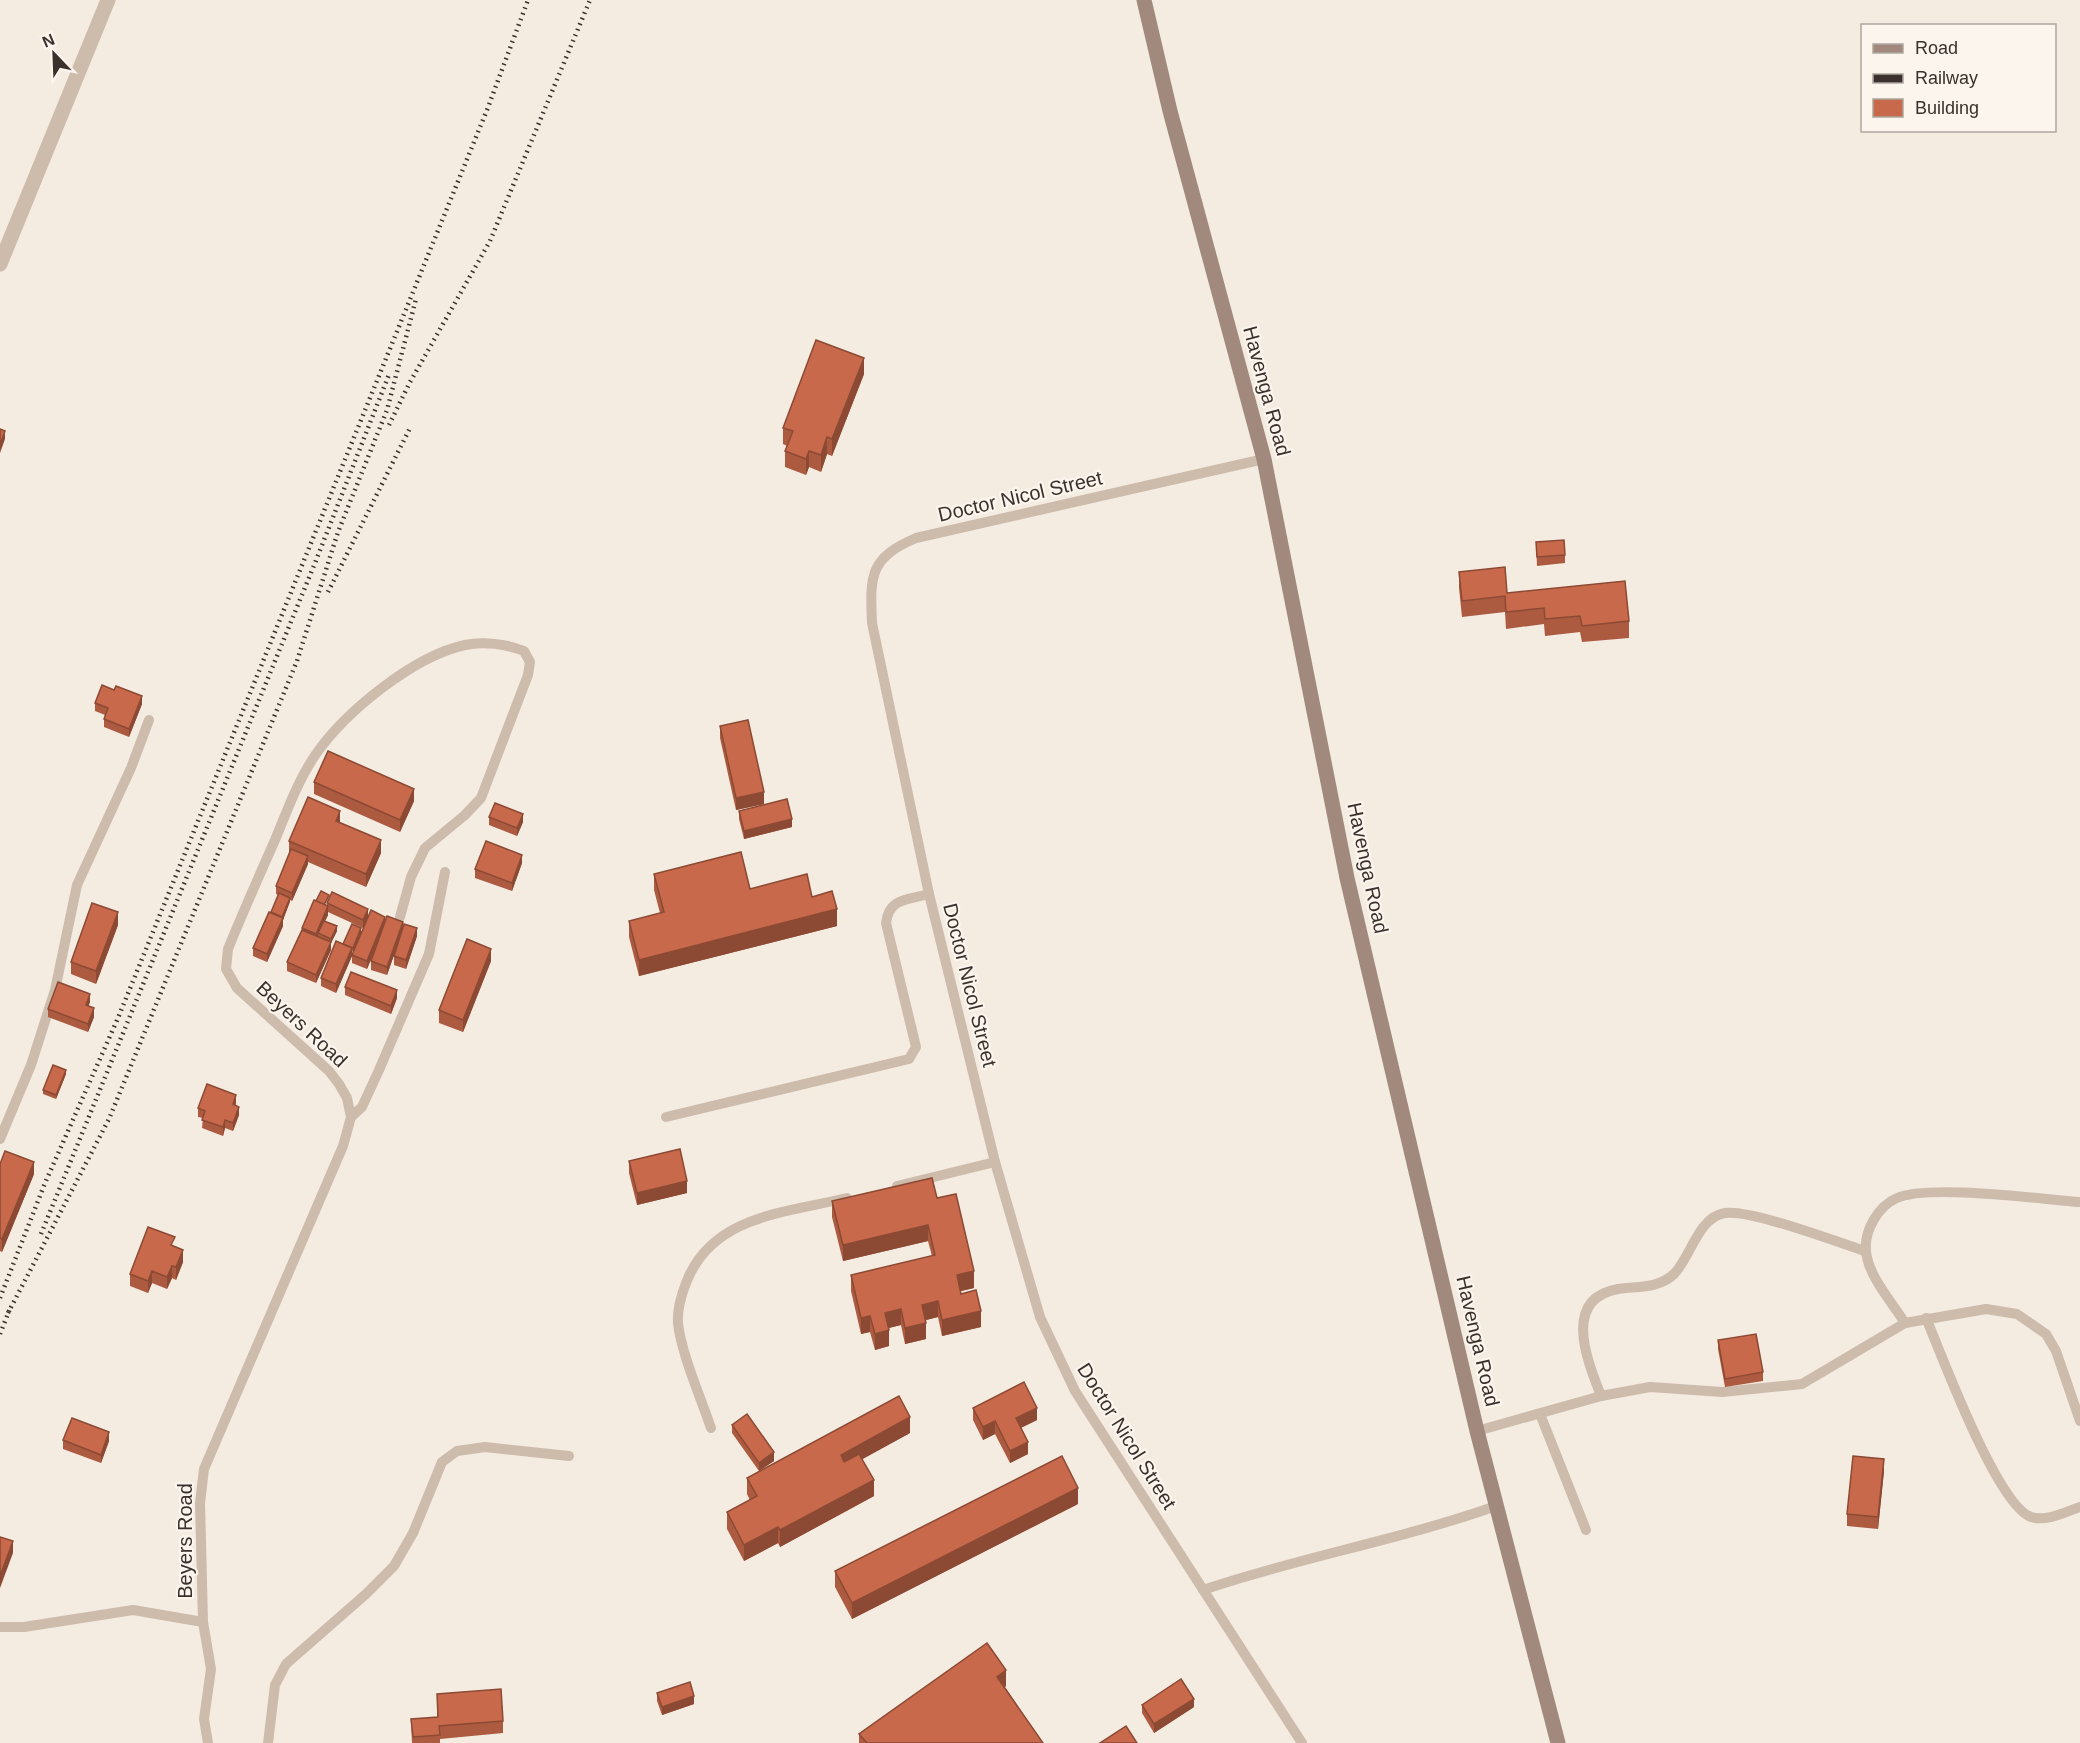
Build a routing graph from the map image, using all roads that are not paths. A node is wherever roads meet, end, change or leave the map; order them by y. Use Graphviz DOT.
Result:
graph roads {
  1 [pos="108,0"];
  2 [pos="1144,0"];
  3 [pos="0,264"];
  4 [pos="1264,459"];
  5 [pos="149,720"];
  6 [pos="445,872"];
  7 [pos="929,894"];
  8 [pos="400,917"];
  9 [pos="666,1117"];
  10 [pos="351,1118"];
  11 [pos="0,1139"];
  12 [pos="995,1162"];
  13 [pos="891,1187"];
  14 [pos="856,1196"];
  15 [pos="2080,1202"];
  16 [pos="1865,1251"];
  17 [pos="1926,1318"];
  18 [pos="1905,1323"];
  19 [pos="1601,1396"];
  20 [pos="1540,1414"];
  21 [pos="2080,1421"];
  22 [pos="711,1428"];
  23 [pos="1477,1431"];
  24 [pos="569,1456"];
  25 [pos="1496,1506"];
  26 [pos="2080,1508"];
  27 [pos="1586,1530"];
  28 [pos="1203,1590"];
  29 [pos="203,1622"];
  30 [pos="0,1627"];
  31 [pos="208,1743"];
  32 [pos="268,1743"];
  33 [pos="1302,1743"];
  34 [pos="1558,1743"];
  1 -- 3 [label="street"];
  2 -- 4 [label="street, Havenga Road"];
  4 -- 7 [label="lane, Doctor Nicol Street"];
  4 -- 23 [label="street, Havenga Road"];
  5 -- 11 [label="lane"];
  6 -- 10 [label="lane"];
  7 -- 9 [label="lane"];
  7 -- 12 [label="lane, Doctor Nicol Street"];
  8 -- 10 [label="lane, Beyers Road"];
  10 -- 29 [label="lane, Beyers Road"];
  12 -- 13 [label="lane"];
  12 -- 28 [label="lane, Doctor Nicol Street"];
  14 -- 22 [label="lane"];
  15 -- 16 [label="lane"];
  16 -- 18 [label="lane"];
  16 -- 19 [label="lane"];
  17 -- 18 [label="lane"];
  17 -- 21 [label="lane"];
  17 -- 26 [label="lane"];
  18 -- 19 [label="lane"];
  19 -- 20 [label="lane"];
  20 -- 23 [label="lane"];
  20 -- 27 [label="lane"];
  23 -- 25 [label="street, Havenga Road"];
  24 -- 32 [label="lane"];
  25 -- 28 [label="lane"];
  25 -- 34 [label="street, Havenga Road"];
  28 -- 33 [label="lane, Doctor Nicol Street"];
  29 -- 30 [label="lane, Beyers Road"];
  29 -- 31 [label="lane, Beyers Road"];
}
